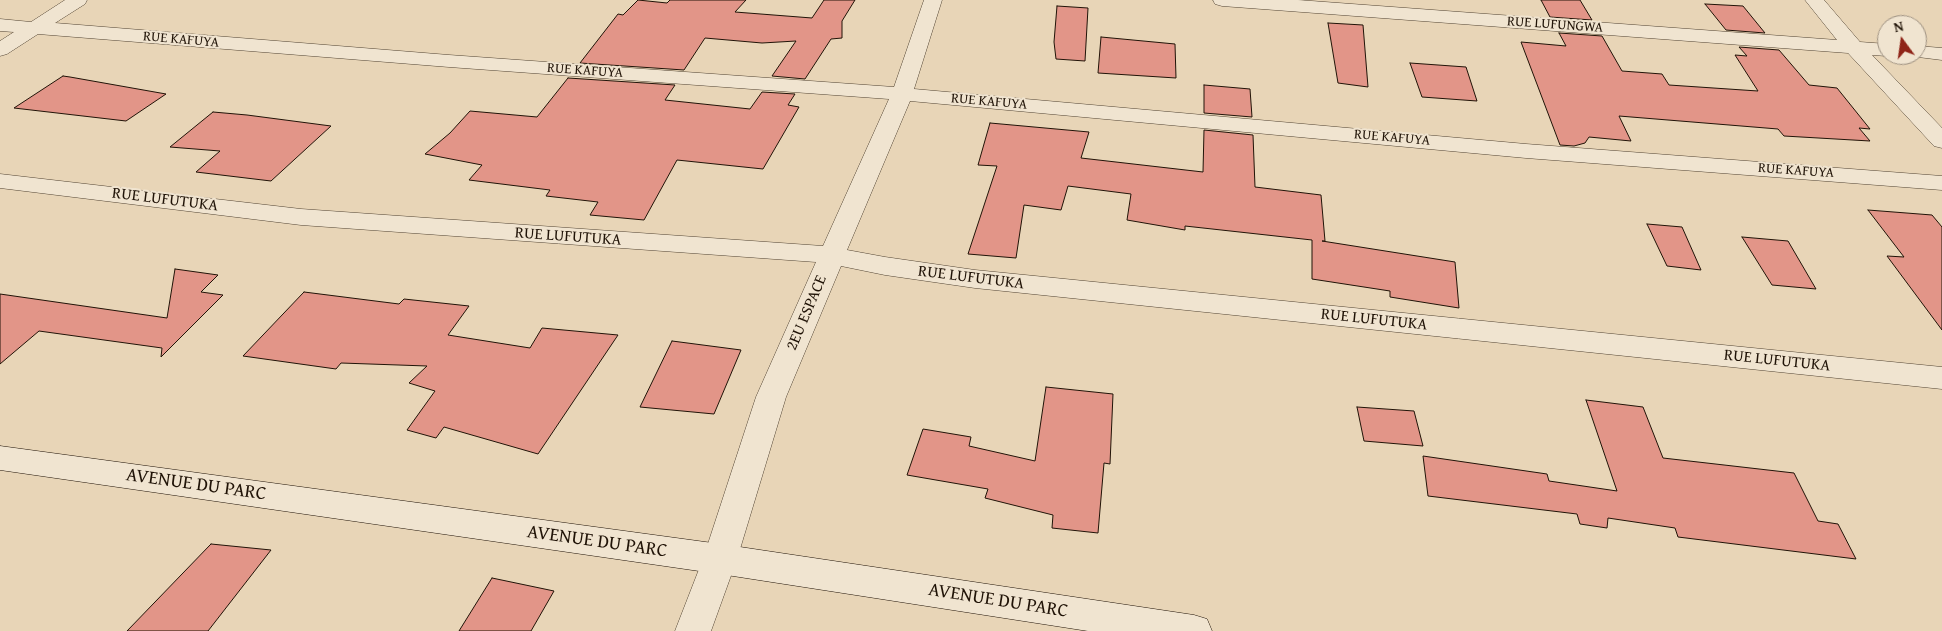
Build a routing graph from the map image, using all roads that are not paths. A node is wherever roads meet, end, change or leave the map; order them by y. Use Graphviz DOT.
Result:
graph roads {
  1 [pos="78,0"];
  2 [pos="933,0"];
  3 [pos="1222,0"];
  4 [pos="1814,0"];
  5 [pos="0,26"];
  6 [pos="35,28"];
  7 [pos="1854,48"];
  8 [pos="1877,49"];
  9 [pos="0,50"];
  10 [pos="1927,53"];
  11 [pos="1942,54"];
  12 [pos="902,94"];
  13 [pos="1942,141"];
  14 [pos="0,181"];
  15 [pos="1942,183"];
  16 [pos="831,255"];
  17 [pos="1942,378"];
  18 [pos="0,458"];
  19 [pos="720,559"];
  20 [pos="692,631"];
  21 [pos="1194,631"];
  1 -- 6 [label="street"];
  2 -- 12 [label="street, 2EU ESPACE"];
  3 -- 7 [label="street, RUE LUFUNGWA"];
  4 -- 7 [label="street"];
  5 -- 6 [label="street, RUE KAFUYA"];
  6 -- 9 [label="street"];
  6 -- 12 [label="street, RUE KAFUYA"];
  7 -- 8 [label="street, RUE LUFUNGWA"];
  7 -- 13 [label="street"];
  10 -- 11 [label="street"];
  12 -- 15 [label="street, RUE KAFUYA"];
  12 -- 16 [label="street, 2EU ESPACE"];
  14 -- 16 [label="street, RUE LUFUTUKA"];
  16 -- 17 [label="street, RUE LUFUTUKA"];
  16 -- 19 [label="street, 2EU ESPACE"];
  18 -- 19 [label="street, AVENUE DU PARC"];
  19 -- 20 [label="street, 2EU ESPACE"];
  19 -- 21 [label="street, AVENUE DU PARC"];
}
